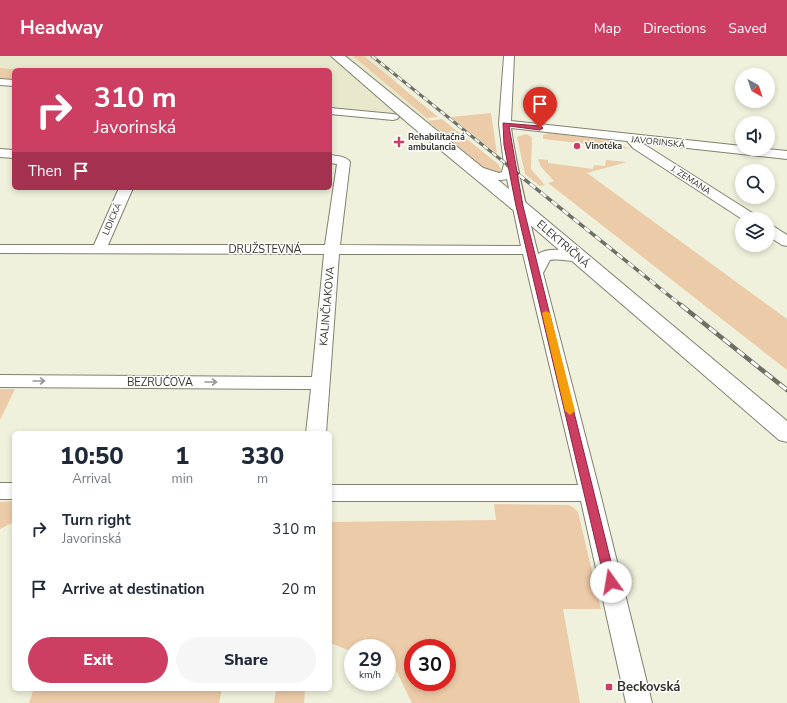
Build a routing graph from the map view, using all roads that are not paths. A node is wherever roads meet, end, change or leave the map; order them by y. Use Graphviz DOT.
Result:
graph roads {
  1 [pos="337,56"];
  2 [pos="508,56"];
  3 [pos="0,82"];
  4 [pos="12,83"];
  5 [pos="332,111"];
  6 [pos="393,117"];
  7 [pos="505,124"];
  8 [pos="632,139"];
  9 [pos="0,153"];
  10 [pos="12,154"];
  11 [pos="787,155"];
  12 [pos="332,159"];
  13 [pos="511,163"];
  14 [pos="474,169"];
  15 [pos="336,175"];
  16 [pos="125,190"];
  17 [pos="519,206"];
  18 [pos="741,212"];
  19 [pos="775,234"];
  20 [pos="787,242"];
  21 [pos="0,249"];
  22 [pos="99,249"];
  23 [pos="332,249"];
  24 [pos="531,250"];
  25 [pos="577,257"];
  26 [pos="536,272"];
  27 [pos="0,381"];
  28 [pos="320,383"];
  29 [pos="316,431"];
  30 [pos="787,434"];
  31 [pos="0,492"];
  32 [pos="12,492"];
  33 [pos="332,493"];
  34 [pos="590,493"];
  35 [pos="639,703"];
  1 -- 14 [label="main road, ELEKTRIČNÁ"];
  2 -- 7 [label="street"];
  3 -- 4 [label="street"];
  5 -- 6 [label="street"];
  7 -- 8 [label="street, JAVORINSKÁ"];
  7 -- 13 [label="street"];
  8 -- 11 [label="street, JAVORINSKÁ"];
  8 -- 18 [label="street, J. ZEMANA"];
  9 -- 10 [label="street"];
  12 -- 15 [label="street, KALINČIAKOVA"];
  13 -- 14 [label="street"];
  13 -- 17 [label="street"];
  14 -- 17 [label="main road, ELEKTRIČNÁ"];
  15 -- 23 [label="street, KALINČIAKOVA"];
  16 -- 22 [label="street, LIDICKÁ"];
  17 -- 24 [label="street"];
  17 -- 25 [label="main road, ELEKTRIČNÁ"];
  19 -- 20 [label="street"];
  21 -- 22 [label="street, DRUŽSTEVNÁ"];
  22 -- 23 [label="street, DRUŽSTEVNÁ"];
  23 -- 24 [label="street, DRUŽSTEVNÁ"];
  23 -- 28 [label="street, KALINČIAKOVA"];
  24 -- 26 [label="street"];
  25 -- 26 [label="street"];
  25 -- 30 [label="main road, ELEKTRIČNÁ"];
  26 -- 34 [label="street"];
  27 -- 28 [label="street, BEZRUČOVA, one-way"];
  28 -- 29 [label="street, KALINČIAKOVA"];
  31 -- 32 [label="street"];
  33 -- 34 [label="street"];
  34 -- 35 [label="street"];
}
